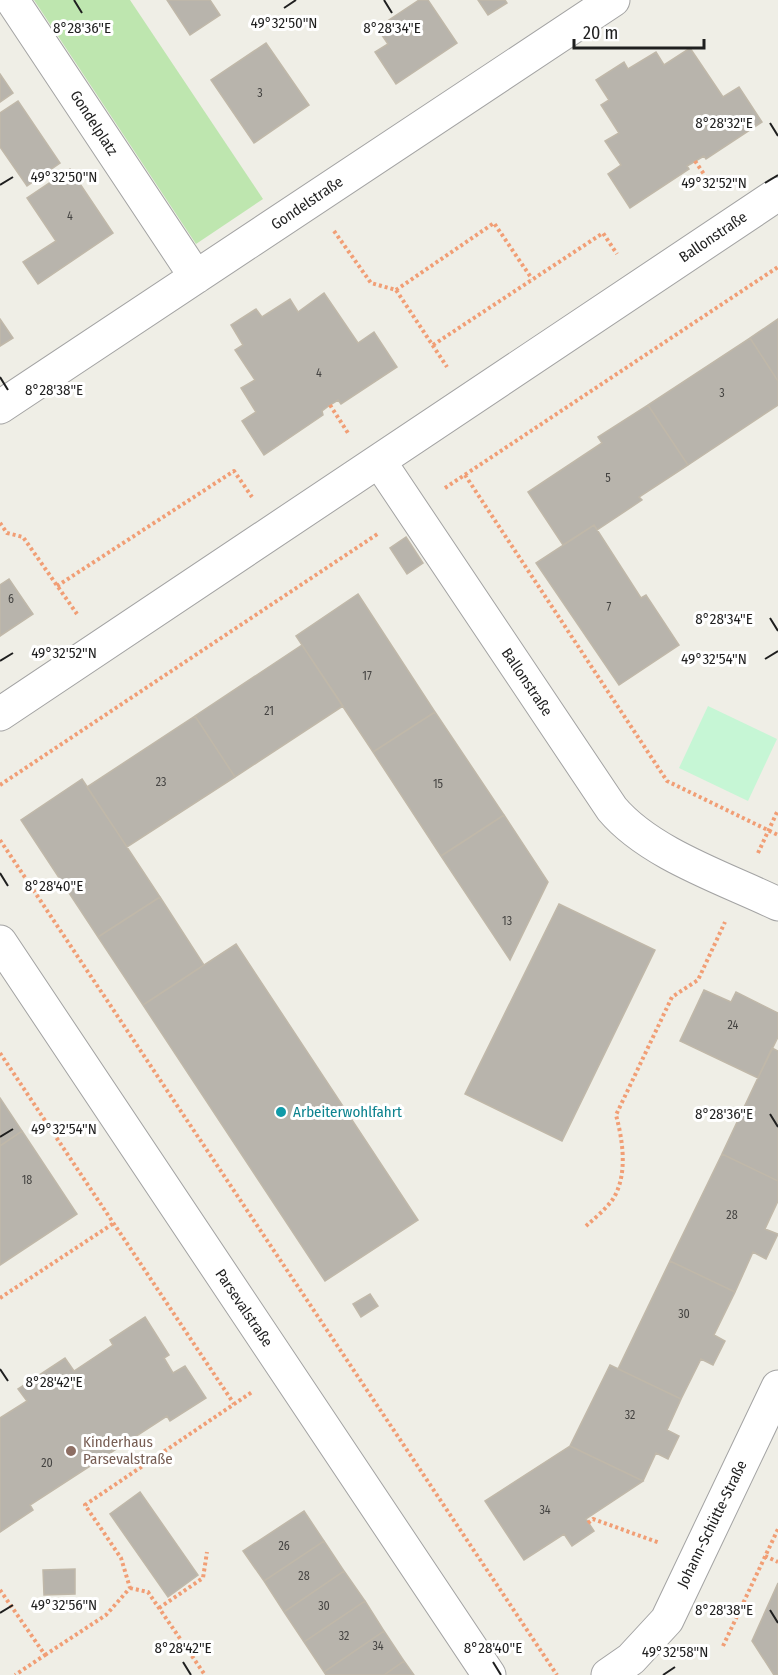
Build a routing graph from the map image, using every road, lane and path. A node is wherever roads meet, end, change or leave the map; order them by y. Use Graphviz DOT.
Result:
graph roads {
  1 [pos="12,0"];
  2 [pos="613,0"];
  3 [pos="778,194"];
  4 [pos="312,200"];
  5 [pos="196,277"];
  6 [pos="531,279"];
  7 [pos="640,286"];
  8 [pos="396,290"];
  9 [pos="433,345"];
  10 [pos="469,400"];
  11 [pos="0,407"];
  12 [pos="379,461"];
  13 [pos="465,475"];
  14 [pos="0,523"];
  15 [pos="275,530"];
  16 [pos="57,586"];
  17 [pos="100,647"];
  18 [pos="0,714"];
  19 [pos="778,810"];
  20 [pos="769,830"];
  21 [pos="778,835"];
  22 [pos="0,840"];
  23 [pos="742,886"];
  24 [pos="778,904"];
  25 [pos="0,942"];
  26 [pos="0,1053"];
  27 [pos="114,1223"];
  28 [pos="586,1226"];
  29 [pos="0,1298"];
  30 [pos="286,1371"];
  31 [pos="778,1387"];
  32 [pos="235,1404"];
  33 [pos="588,1522"];
  34 [pos="778,1529"];
  35 [pos="207,1552"];
  36 [pos="697,1556"];
  37 [pos="765,1556"];
  38 [pos="778,1562"];
  39 [pos="130,1588"];
  40 [pos="0,1590"];
  41 [pos="159,1608"];
  42 [pos="723,1646"];
  43 [pos="45,1655"];
  44 [pos="15,1675"];
  45 [pos="205,1675"];
  46 [pos="489,1675"];
  47 [pos="557,1675"];
  48 [pos="608,1675"];
  1 -- 5 [label="street, Gondelplatz"];
  2 -- 4 [label="street, Gondelstraße"];
  3 -- 7 [label="street, Ballonstraße"];
  4 -- 5 [label="street, Gondelstraße"];
  4 -- 8 [label="path"];
  5 -- 11 [label="street, Gondelstraße"];
  6 -- 7 [label="path"];
  6 -- 8 [label="path"];
  6 -- 9 [label="path"];
  7 -- 10 [label="street, Ballonstraße"];
  8 -- 9 [label="path"];
  9 -- 10 [label="path"];
  10 -- 12 [label="street, Ballonstraße"];
  12 -- 15 [label="street, Ballonstraße"];
  12 -- 23 [label="street, Ballonstraße"];
  13 -- 20 [label="path"];
  14 -- 16 [label="path"];
  15 -- 16 [label="path"];
  15 -- 17 [label="street, Ballonstraße"];
  16 -- 17 [label="path"];
  17 -- 18 [label="street, Ballonstraße"];
  19 -- 20 [label="path"];
  20 -- 21 [label="path"];
  20 -- 23 [label="path"];
  22 -- 47 [label="path"];
  23 -- 24 [label="street"];
  23 -- 28 [label="path"];
  25 -- 30 [label="street, Parsevalstraße"];
  26 -- 27 [label="path"];
  27 -- 29 [label="path"];
  27 -- 32 [label="path"];
  30 -- 32 [label="path"];
  30 -- 46 [label="street, Parsevalstraße"];
  31 -- 36 [label="street, Johann-Schütte-Straße"];
  32 -- 39 [label="path"];
  33 -- 36 [label="path"];
  34 -- 37 [label="path"];
  35 -- 41 [label="path"];
  36 -- 48 [label="street, Johann-Schütte-Straße"];
  37 -- 38 [label="path"];
  37 -- 42 [label="path"];
  39 -- 41 [label="path"];
  39 -- 43 [label="path"];
  40 -- 43 [label="path"];
  41 -- 45 [label="path"];
  43 -- 44 [label="path"];
}
